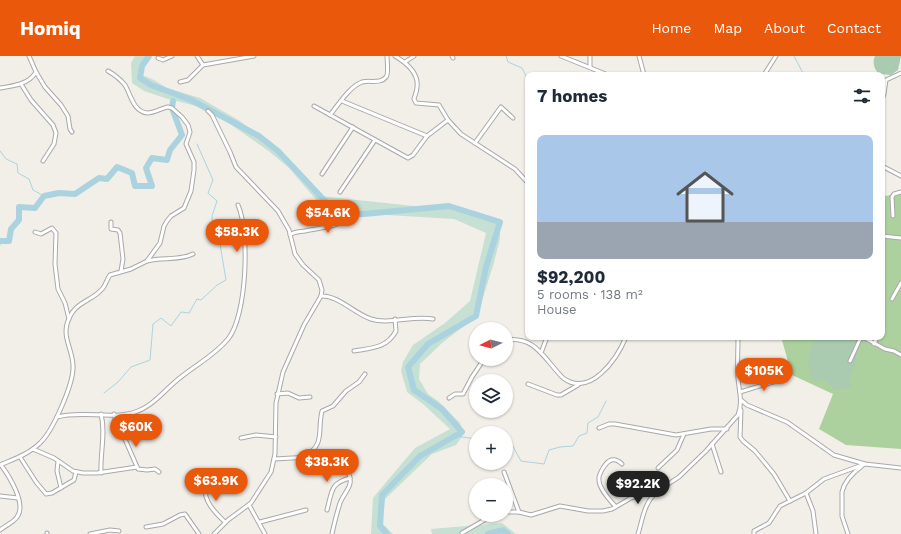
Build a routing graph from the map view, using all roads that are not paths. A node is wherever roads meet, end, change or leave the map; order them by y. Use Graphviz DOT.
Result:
graph roads {
  1 [pos="29,56"];
  2 [pos="172,56"];
  3 [pos="197,56"];
  4 [pos="254,56"];
  5 [pos="387,56"];
  6 [pos="395,56"];
  7 [pos="414,56"];
  8 [pos="561,56"];
  9 [pos="590,56"];
  10 [pos="639,56"];
  11 [pos="776,56"];
  12 [pos="158,58"];
  13 [pos="404,62"];
  14 [pos="203,65"];
  15 [pos="590,67"];
  16 [pos="108,71"];
  17 [pos="36,72"];
  18 [pos="601,72"];
  19 [pos="643,72"];
  20 [pos="766,72"];
  21 [pos="901,73"];
  22 [pos="180,82"];
  23 [pos="22,84"];
  24 [pos="885,87"];
  25 [pos="0,88"];
  26 [pos="342,101"];
  27 [pos="314,106"];
  28 [pos="208,111"];
  29 [pos="330,115"];
  30 [pos="513,118"];
  31 [pos="448,120"];
  32 [pos="353,127"];
  33 [pos="72,132"];
  34 [pos="427,136"];
  35 [pos="375,140"];
  36 [pos="475,143"];
  37 [pos="43,161"];
  38 [pos="885,168"];
  39 [pos="322,174"];
  40 [pos="901,176"];
  41 [pos="525,180"];
  42 [pos="340,192"];
  43 [pos="901,192"];
  44 [pos="238,205"];
  45 [pos="352,215"];
  46 [pos="893,216"];
  47 [pos="111,222"];
  48 [pos="34,232"];
  49 [pos="290,235"];
  50 [pos="885,236"];
  51 [pos="901,238"];
  52 [pos="193,254"];
  53 [pos="147,261"];
  54 [pos="121,271"];
  55 [pos="901,283"];
  56 [pos="321,296"];
  57 [pos="892,299"];
  58 [pos="69,319"];
  59 [pos="395,319"];
  60 [pos="433,319"];
  61 [pos="513,340"];
  62 [pos="546,340"];
  63 [pos="625,340"];
  64 [pos="738,340"];
  65 [pos="860,340"];
  66 [pos="867,340"];
  67 [pos="876,340"];
  68 [pos="874,344"];
  69 [pos="354,351"];
  70 [pos="541,353"];
  71 [pos="901,355"];
  72 [pos="850,361"];
  73 [pos="479,366"];
  74 [pos="365,374"];
  75 [pos="783,379"];
  76 [pos="528,384"];
  77 [pos="578,385"];
  78 [pos="740,392"];
  79 [pos="277,394"];
  80 [pos="310,397"];
  81 [pos="449,398"];
  82 [pos="741,400"];
  83 [pos="741,409"];
  84 [pos="101,414"];
  85 [pos="114,414"];
  86 [pos="56,417"];
  87 [pos="599,428"];
  88 [pos="727,429"];
  89 [pos="684,434"];
  90 [pos="276,436"];
  91 [pos="241,438"];
  92 [pos="712,444"];
  93 [pos="33,449"];
  94 [pos="20,456"];
  95 [pos="304,457"];
  96 [pos="274,459"];
  97 [pos="58,460"];
  98 [pos="622,464"];
  99 [pos="865,464"];
  100 [pos="1,465"];
  101 [pos="136,467"];
  102 [pos="658,468"];
  103 [pos="901,468"];
  104 [pos="76,472"];
  105 [pos="159,472"];
  106 [pos="504,472"];
  107 [pos="721,472"];
  108 [pos="101,473"];
  109 [pos="350,478"];
  110 [pos="209,479"];
  111 [pos="61,488"];
  112 [pos="659,490"];
  113 [pos="806,493"];
  114 [pos="0,496"];
  115 [pos="18,498"];
  116 [pos="790,501"];
  117 [pos="249,505"];
  118 [pos="615,506"];
  119 [pos="306,510"];
  120 [pos="327,510"];
  121 [pos="513,512"];
  122 [pos="519,512"];
  123 [pos="225,522"];
  124 [pos="260,522"];
  125 [pos="481,522"];
  126 [pos="146,527"];
  127 [pos="0,530"];
  128 [pos="119,531"];
  129 [pos="462,533"];
  130 [pos="90,534"];
  131 [pos="199,534"];
  132 [pos="214,534"];
  133 [pos="265,534"];
  134 [pos="332,534"];
  135 [pos="638,534"];
  136 [pos="754,534"];
  137 [pos="816,534"];
  138 [pos="848,534"];
  1 -- 17 [label="street"];
  2 -- 12 [label="street"];
  3 -- 14 [label="street"];
  4 -- 14 [label="street"];
  5 -- 26 [label="street"];
  6 -- 13 [label="street"];
  7 -- 13 [label="street"];
  8 -- 15 [label="street"];
  9 -- 15 [label="street"];
  10 -- 19 [label="street"];
  11 -- 20 [label="street"];
  13 -- 31 [label="street"];
  14 -- 22 [label="street"];
  15 -- 18 [label="street"];
  16 -- 53 [label="street"];
  17 -- 23 [label="street"];
  17 -- 33 [label="street"];
  21 -- 24 [label="street"];
  23 -- 25 [label="street"];
  23 -- 37 [label="street"];
  26 -- 29 [label="street"];
  26 -- 34 [label="street"];
  27 -- 29 [label="street"];
  28 -- 49 [label="street"];
  29 -- 32 [label="street"];
  30 -- 36 [label="street"];
  31 -- 34 [label="street"];
  31 -- 36 [label="street"];
  32 -- 35 [label="street"];
  32 -- 39 [label="street"];
  34 -- 35 [label="street"];
  35 -- 42 [label="street"];
  36 -- 41 [label="street"];
  38 -- 40 [label="street"];
  43 -- 46 [label="street"];
  44 -- 85 [label="street"];
  45 -- 49 [label="street"];
  47 -- 54 [label="street"];
  48 -- 58 [label="street"];
  49 -- 56 [label="street"];
  50 -- 51 [label="street"];
  52 -- 53 [label="street"];
  53 -- 54 [label="street"];
  54 -- 58 [label="street"];
  55 -- 57 [label="street"];
  56 -- 59 [label="street"];
  56 -- 79 [label="street"];
  58 -- 86 [label="street"];
  59 -- 60 [label="street"];
  59 -- 69 [label="street"];
  61 -- 70 [label="street"];
  62 -- 70 [label="street"];
  63 -- 77 [label="street"];
  64 -- 78 [label="street"];
  65 -- 72 [label="street"];
  66 -- 68 [label="street"];
  67 -- 68 [label="street"];
  68 -- 71 [label="street"];
  70 -- 77 [label="street"];
  73 -- 81 [label="street"];
  74 -- 95 [label="street"];
  75 -- 78 [label="street"];
  76 -- 77 [label="street"];
  78 -- 82 [label="street"];
  79 -- 80 [label="street"];
  79 -- 90 [label="street"];
  82 -- 83 [label="street"];
  82 -- 99 [label="street"];
  83 -- 88 [label="street"];
  83 -- 116 [label="street"];
  84 -- 85 [label="street"];
  84 -- 86 [label="street"];
  84 -- 108 [label="street"];
  85 -- 101 [label="street"];
  86 -- 93 [label="street"];
  87 -- 89 [label="street"];
  88 -- 89 [label="street"];
  88 -- 92 [label="street"];
  89 -- 102 [label="street"];
  90 -- 91 [label="street"];
  90 -- 96 [label="street"];
  92 -- 107 [label="street"];
  92 -- 112 [label="street"];
  93 -- 94 [label="street"];
  93 -- 97 [label="street"];
  94 -- 100 [label="street"];
  94 -- 111 [label="street"];
  95 -- 96 [label="street"];
  95 -- 109 [label="street"];
  96 -- 117 [label="street"];
  97 -- 104 [label="street"];
  97 -- 111 [label="street"];
  98 -- 118 [label="street"];
  99 -- 103 [label="street"];
  99 -- 113 [label="street"];
  99 -- 138 [label="street"];
  100 -- 115 [label="street"];
  101 -- 105 [label="street"];
  101 -- 108 [label="street"];
  104 -- 108 [label="street"];
  104 -- 111 [label="street"];
  106 -- 122 [label="street"];
  109 -- 120 [label="street"];
  109 -- 134 [label="street"];
  110 -- 123 [label="street"];
  112 -- 118 [label="street"];
  112 -- 135 [label="street"];
  113 -- 116 [label="street"];
  113 -- 137 [label="street"];
  114 -- 115 [label="street"];
  115 -- 127 [label="street"];
  116 -- 136 [label="street"];
  117 -- 123 [label="street"];
  117 -- 124 [label="street"];
  118 -- 122 [label="street"];
  119 -- 124 [label="street"];
  121 -- 122 [label="street"];
  123 -- 132 [label="street"];
  124 -- 133 [label="street"];
  125 -- 129 [label="street"];
  126 -- 131 [label="street"];
  128 -- 130 [label="street"];
}
